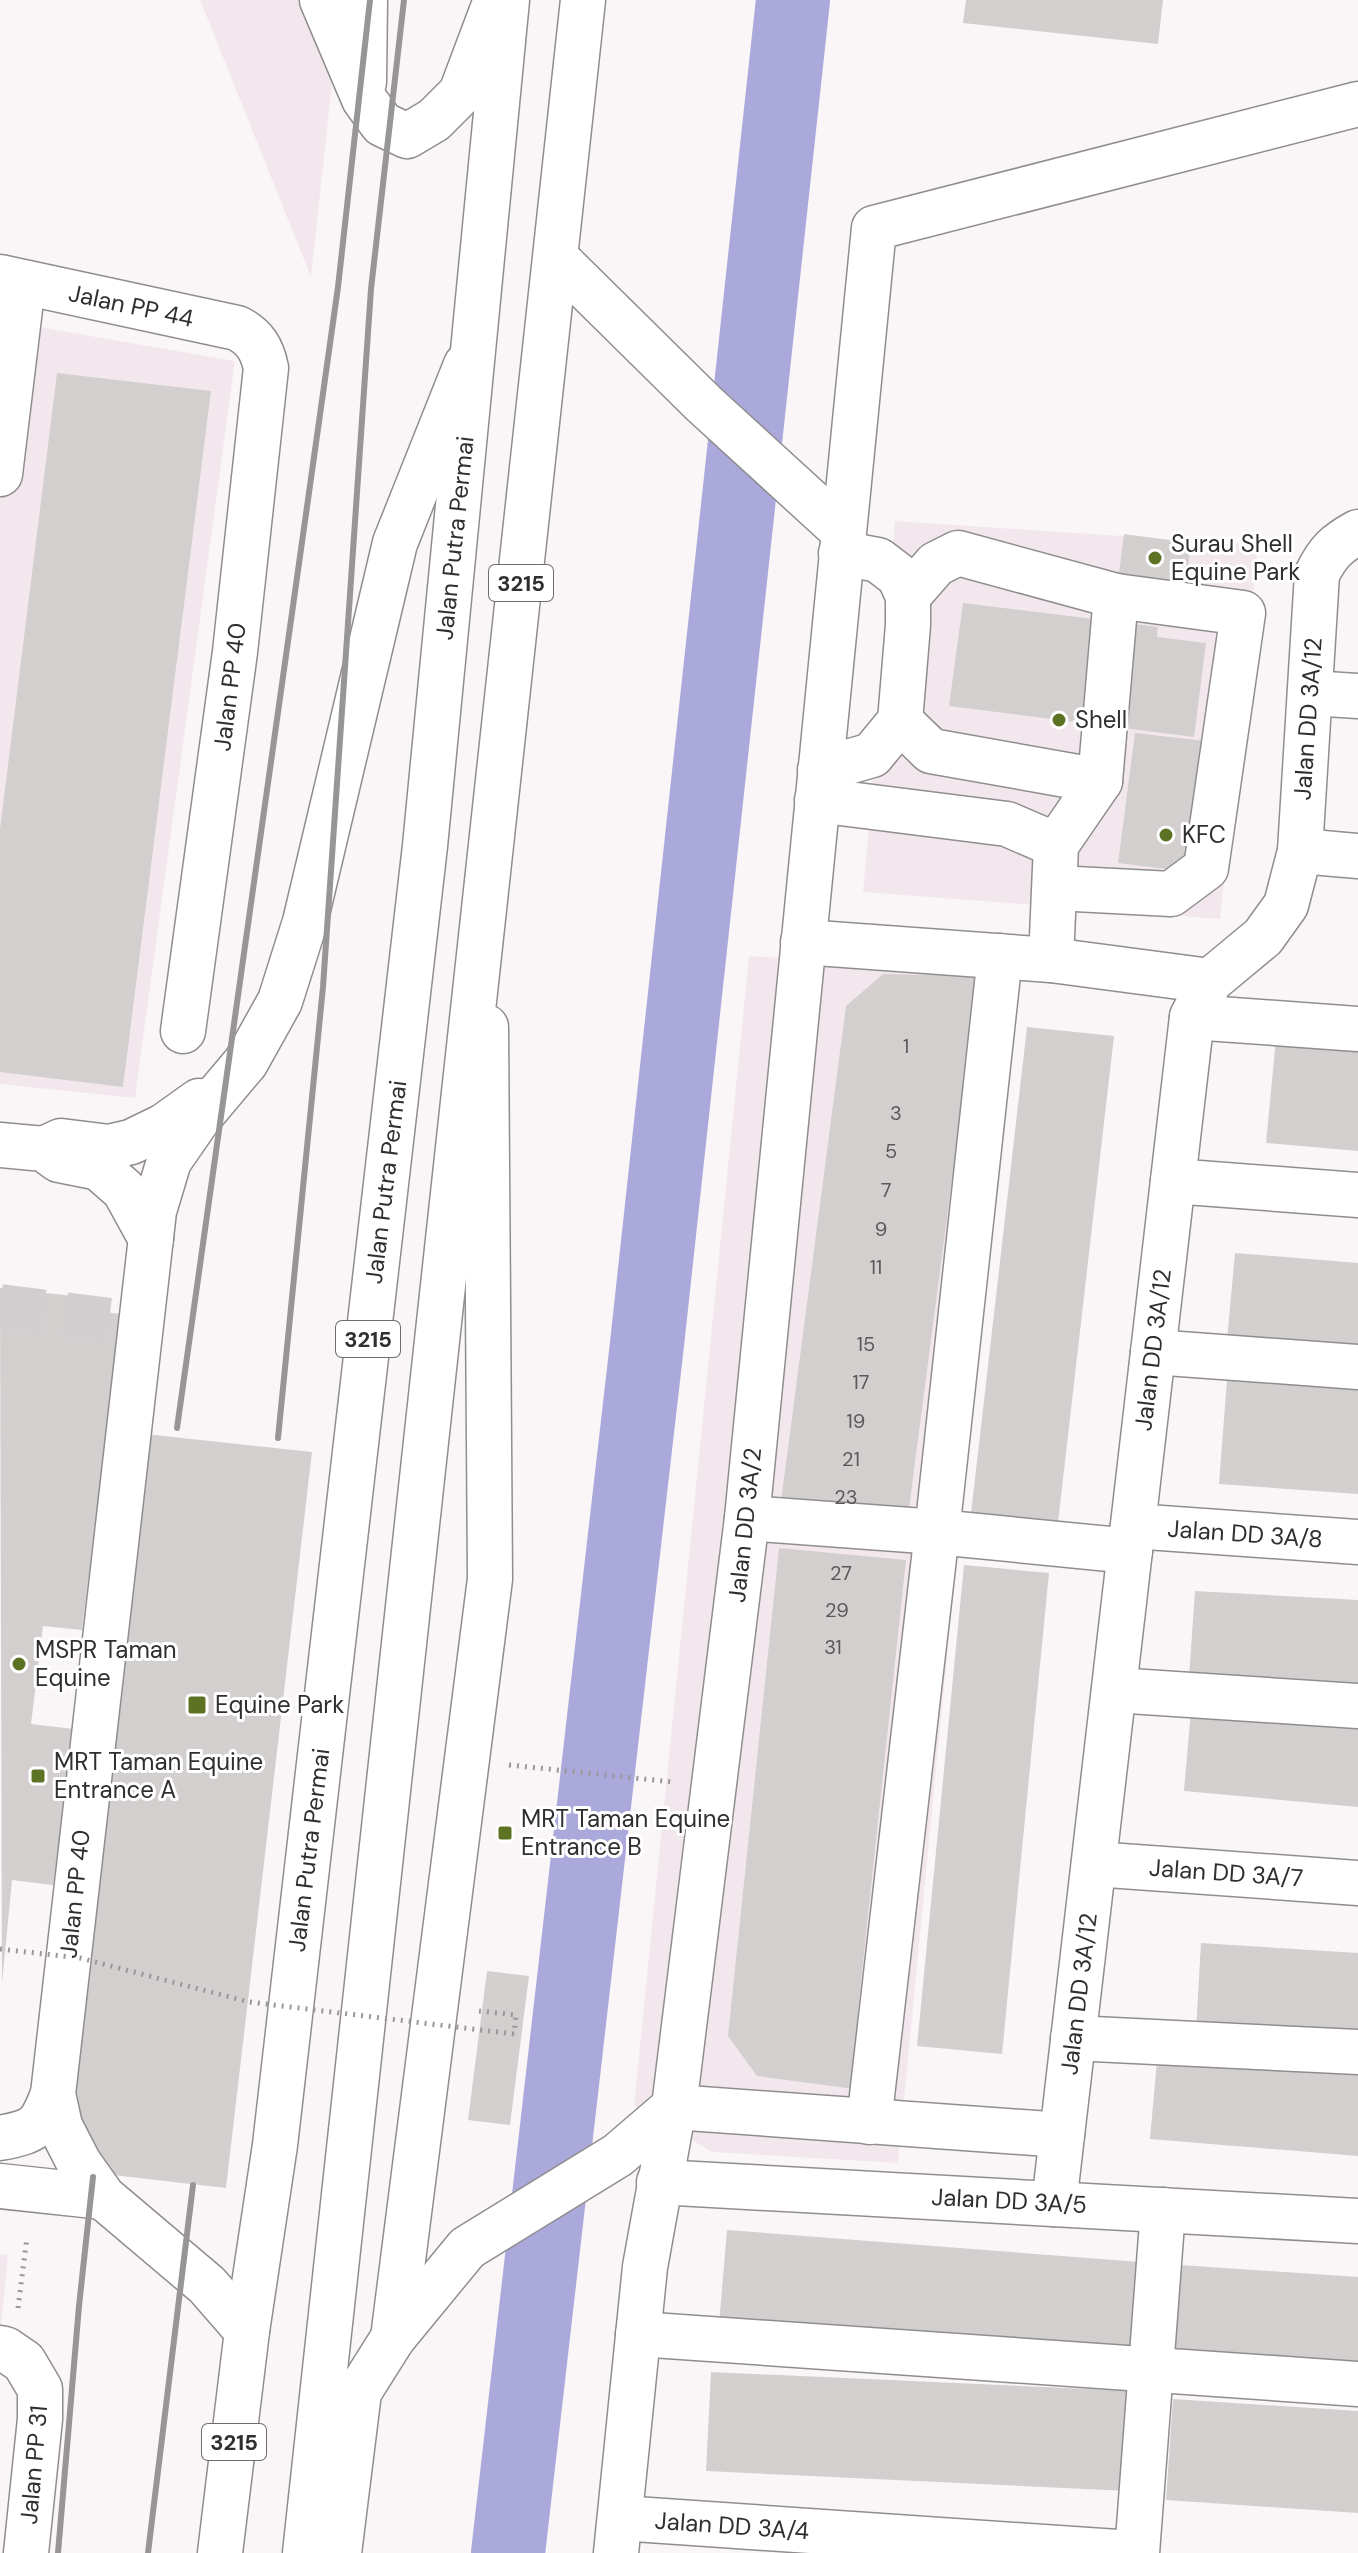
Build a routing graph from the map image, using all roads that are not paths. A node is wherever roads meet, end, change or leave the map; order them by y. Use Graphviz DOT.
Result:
graph roads {
  1 [pos="322,0"];
  2 [pos="365,0"];
  3 [pos="496,0"];
  4 [pos="507,0"];
  5 [pos="583,0"];
  6 [pos="364,99"];
  7 [pos="1358,104"];
  8 [pos="556,258"];
  9 [pos="11,280"];
  10 [pos="257,344"];
  11 [pos="474,345"];
  12 [pos="0,474"];
  13 [pos="1350,537"];
  14 [pos="842,542"];
  15 [pos="908,596"];
  16 [pos="1116,596"];
  17 [pos="1310,693"];
  18 [pos="1358,696"];
  19 [pos="900,721"];
  20 [pos="1100,781"];
  21 [pos="819,785"];
  22 [pos="1300,851"];
  23 [pos="1358,856"];
  24 [pos="1056,867"];
  25 [pos="485,909"];
  26 [pos="803,942"];
  27 [pos="1000,956"];
  28 [pos="1051,960"];
  29 [pos="1201,999"];
  30 [pos="1358,1029"];
  31 [pos="183,1031"];
  32 [pos="246,1062"];
  33 [pos="0,1145"];
  34 [pos="44,1149"];
  35 [pos="1173,1181"];
  36 [pos="1358,1195"];
  37 [pos="151,1239"];
  38 [pos="1153,1352"];
  39 [pos="1358,1367"];
  40 [pos="747,1518"];
  41 [pos="937,1532"];
  42 [pos="1131,1539"];
  43 [pos="1358,1542"];
  44 [pos="1114,1690"];
  45 [pos="1358,1706"];
  46 [pos="1094,1864"];
  47 [pos="1358,1883"];
  48 [pos="1073,2038"];
  49 [pos="1358,2052"];
  50 [pos="53,2094"];
  51 [pos="674,2107"];
  52 [pos="869,2122"];
  53 [pos="1062,2135"];
  54 [pos="0,2138"];
  55 [pos="659,2182"];
  56 [pos="0,2186"];
  57 [pos="103,2197"];
  58 [pos="1054,2204"];
  59 [pos="1163,2210"];
  60 [pos="1358,2221"];
  61 [pos="247,2331"];
  62 [pos="638,2334"];
  63 [pos="393,2338"];
  64 [pos="6,2351"];
  65 [pos="1151,2371"];
  66 [pos="1358,2384"];
  67 [pos="618,2536"];
  68 [pos="26,2553"];
  69 [pos="220,2553"];
  70 [pos="305,2553"];
  71 [pos="339,2553"];
  72 [pos="1134,2553"];
  1 -- 6 [label="street"];
  2 -- 6 [label="street"];
  3 -- 6 [label="street"];
  4 -- 11 [label="street, Jalan Putra Permai / 3215"];
  5 -- 8 [label="street, 3215"];
  7 -- 14 [label="street, Jalan DD 3A/2"];
  8 -- 14 [label="street"];
  8 -- 25 [label="street, 3215"];
  9 -- 10 [label="street, Jalan PP 44"];
  9 -- 12 [label="street"];
  10 -- 31 [label="street, Jalan PP 40"];
  11 -- 32 [label="street"];
  11 -- 61 [label="street, Jalan Putra Permai / 3215"];
  13 -- 17 [label="street, Jalan DD 3A/12"];
  14 -- 15 [label="street"];
  14 -- 21 [label="street, Jalan DD 3A/2"];
  15 -- 16 [label="street"];
  15 -- 19 [label="street"];
  16 -- 20 [label="street"];
  16 -- 24 [label="street"];
  17 -- 18 [label="street"];
  17 -- 22 [label="street, Jalan DD 3A/12"];
  19 -- 20 [label="street"];
  19 -- 21 [label="street"];
  20 -- 24 [label="street"];
  21 -- 24 [label="street"];
  21 -- 26 [label="street, Jalan DD 3A/2"];
  22 -- 23 [label="street"];
  22 -- 29 [label="street, Jalan DD 3A/12"];
  24 -- 28 [label="street"];
  25 -- 63 [label="street"];
  25 -- 70 [label="street, 3215"];
  26 -- 27 [label="street"];
  26 -- 40 [label="street, Jalan DD 3A/2"];
  27 -- 28 [label="street"];
  27 -- 41 [label="street"];
  28 -- 29 [label="street"];
  29 -- 30 [label="street"];
  29 -- 35 [label="street, Jalan DD 3A/12"];
  32 -- 34 [label="street"];
  32 -- 37 [label="street, Jalan PP 40"];
  33 -- 34 [label="street"];
  34 -- 37 [label="street"];
  35 -- 36 [label="street"];
  35 -- 38 [label="street, Jalan DD 3A/12"];
  37 -- 50 [label="street, Jalan PP 40"];
  38 -- 39 [label="street"];
  38 -- 42 [label="street, Jalan DD 3A/12"];
  40 -- 41 [label="street, Jalan DD 3A/8"];
  40 -- 51 [label="street, Jalan DD 3A/2"];
  41 -- 42 [label="street, Jalan DD 3A/8"];
  41 -- 52 [label="street"];
  42 -- 43 [label="street, Jalan DD 3A/8"];
  42 -- 44 [label="street, Jalan DD 3A/12"];
  44 -- 45 [label="street"];
  44 -- 46 [label="street, Jalan DD 3A/12"];
  46 -- 47 [label="street, Jalan DD 3A/7"];
  46 -- 48 [label="street, Jalan DD 3A/12"];
  48 -- 49 [label="street"];
  48 -- 53 [label="street, Jalan DD 3A/12"];
  50 -- 54 [label="street"];
  50 -- 57 [label="street, Jalan PP 40"];
  51 -- 52 [label="street"];
  51 -- 55 [label="street, Jalan DD 3A/2"];
  51 -- 63 [label="street"];
  52 -- 53 [label="street"];
  53 -- 58 [label="street, Jalan DD 3A/12"];
  55 -- 58 [label="street, Jalan DD 3A/5"];
  55 -- 62 [label="street, Jalan DD 3A/2"];
  56 -- 57 [label="street"];
  57 -- 61 [label="street, Jalan PP 40"];
  58 -- 59 [label="street, Jalan DD 3A/5"];
  59 -- 60 [label="street, Jalan DD 3A/5"];
  59 -- 65 [label="street"];
  61 -- 69 [label="street, Jalan Putra Permai / 3215"];
  62 -- 65 [label="street"];
  62 -- 67 [label="street, Jalan DD 3A/2"];
  63 -- 71 [label="street"];
  64 -- 68 [label="street, Jalan PP 31"];
  65 -- 66 [label="street"];
  65 -- 72 [label="street"];
  67 -- 72 [label="street, Jalan DD 3A/4"];
}
